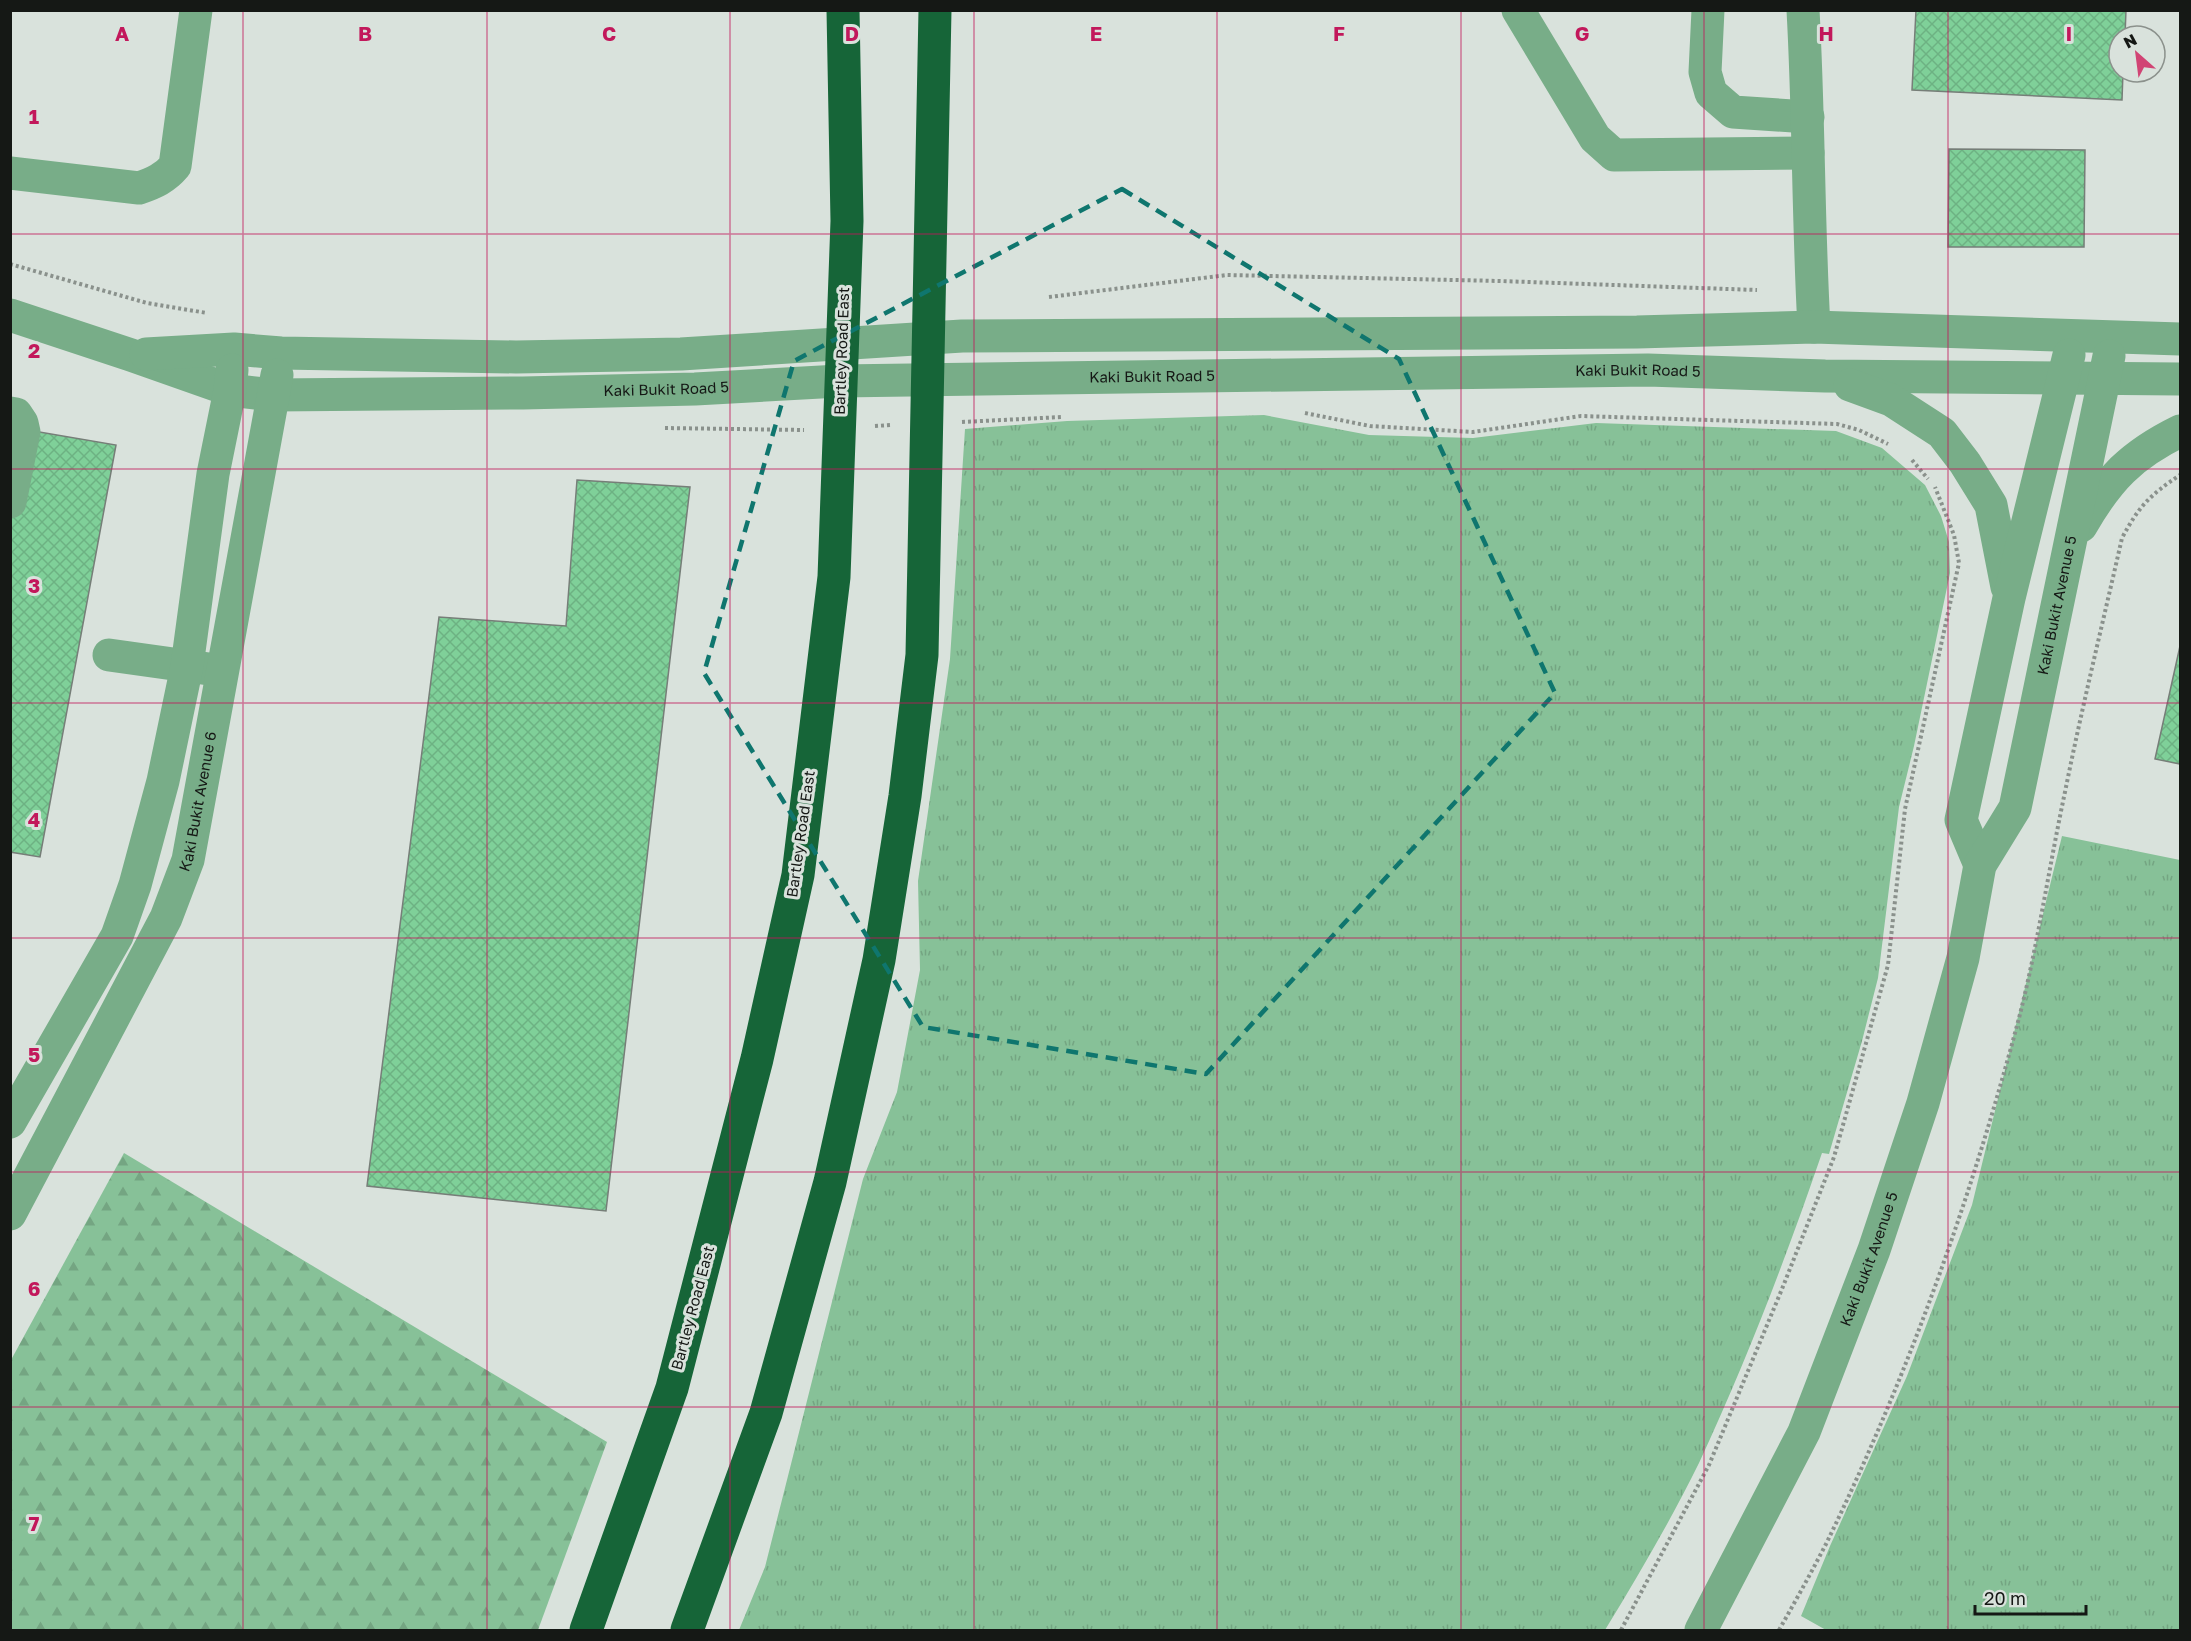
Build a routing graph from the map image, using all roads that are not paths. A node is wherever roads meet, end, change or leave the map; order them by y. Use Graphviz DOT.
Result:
graph roads {
  1 [pos="196,10"];
  2 [pos="843,10"];
  3 [pos="935,10"];
  4 [pos="1518,10"];
  5 [pos="1708,10"];
  6 [pos="1803,10"];
  7 [pos="1808,117"];
  8 [pos="1808,153"];
  9 [pos="10,173"];
  10 [pos="10,315"];
  11 [pos="1814,327"];
  12 [pos="2073,336"];
  13 [pos="2113,337"];
  14 [pos="2181,339"];
  15 [pos="234,349"];
  16 [pos="281,353"];
  17 [pos="131,355"];
  18 [pos="1825,376"];
  19 [pos="2064,377"];
  20 [pos="2106,378"];
  21 [pos="2181,379"];
  22 [pos="230,390"];
  23 [pos="273,396"];
  24 [pos="10,413"];
  25 [pos="2181,431"];
  26 [pos="10,502"];
  27 [pos="2067,551"];
  28 [pos="2009,598"];
  29 [pos="109,655"];
  30 [pos="188,666"];
  31 [pos="223,670"];
  32 [pos="1980,865"];
  33 [pos="10,1122"];
  34 [pos="13,1205"];
  35 [pos="586,1630"];
  36 [pos="687,1630"];
  37 [pos="1701,1630"];
  1 -- 9 [label="street"];
  2 -- 35 [label="highway, Bartley Road East"];
  3 -- 36 [label="highway"];
  4 -- 8 [label="street"];
  5 -- 7 [label="street"];
  6 -- 7 [label="street"];
  7 -- 8 [label="street"];
  8 -- 11 [label="street"];
  10 -- 17 [label="street, Kaki Bukit Road 5"];
  11 -- 12 [label="street, Kaki Bukit Road 5"];
  11 -- 16 [label="street, Kaki Bukit Road 5"];
  12 -- 13 [label="street, Kaki Bukit Road 5"];
  12 -- 19 [label="street"];
  13 -- 14 [label="street, Kaki Bukit Road 5"];
  13 -- 20 [label="street, Kaki Bukit Avenue 5"];
  15 -- 16 [label="street, Kaki Bukit Road 5"];
  15 -- 17 [label="street, Kaki Bukit Road 5"];
  15 -- 22 [label="street"];
  16 -- 23 [label="street, Kaki Bukit Avenue 6"];
  17 -- 22 [label="street, Kaki Bukit Road 5"];
  18 -- 19 [label="street, Kaki Bukit Road 5"];
  18 -- 23 [label="street, Kaki Bukit Road 5"];
  18 -- 28 [label="street"];
  19 -- 20 [label="street, Kaki Bukit Road 5"];
  19 -- 28 [label="street"];
  20 -- 21 [label="street, Kaki Bukit Road 5"];
  20 -- 27 [label="street, Kaki Bukit Avenue 5"];
  22 -- 23 [label="street, Kaki Bukit Road 5"];
  22 -- 30 [label="street"];
  23 -- 31 [label="street, Kaki Bukit Avenue 6"];
  24 -- 26 [label="street"];
  25 -- 27 [label="street"];
  27 -- 32 [label="street, Kaki Bukit Avenue 5"];
  28 -- 32 [label="street"];
  29 -- 30 [label="street"];
  30 -- 31 [label="street"];
  30 -- 33 [label="street"];
  31 -- 34 [label="street, Kaki Bukit Avenue 6"];
  32 -- 37 [label="street, Kaki Bukit Avenue 5"];
}
